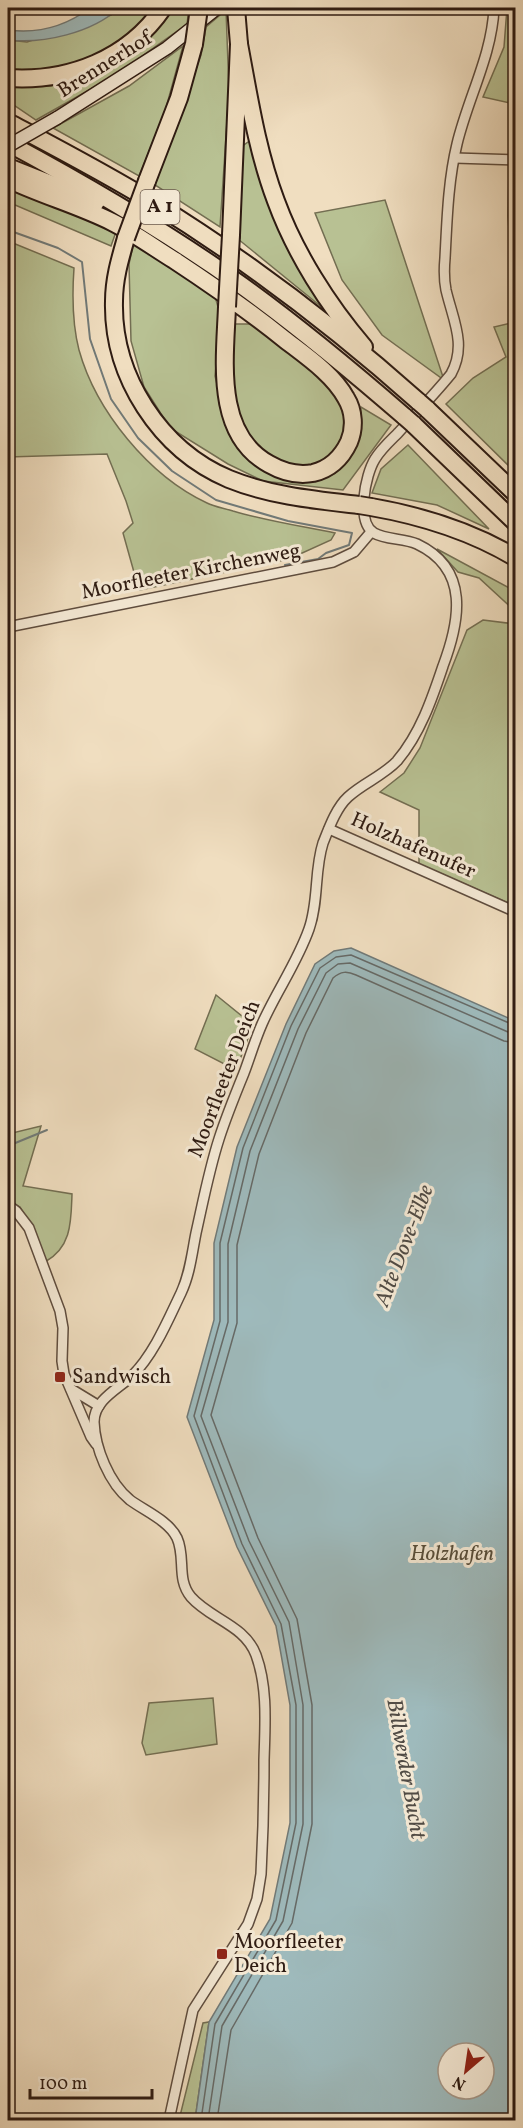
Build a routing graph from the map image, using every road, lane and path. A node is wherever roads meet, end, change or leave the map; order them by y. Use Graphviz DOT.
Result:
graph roads {
  1 [pos="163,8"];
  2 [pos="199,8"];
  3 [pos="217,8"];
  4 [pos="237,8"];
  5 [pos="494,8"];
  6 [pos="239,44"];
  7 [pos="8,78"];
  8 [pos="8,110"];
  9 [pos="8,122"];
  10 [pos="8,145"];
  11 [pos="66,152"];
  12 [pos="454,158"];
  13 [pos="516,160"];
  14 [pos="8,167"];
  15 [pos="8,179"];
  16 [pos="146,221"];
  17 [pos="386,373"];
  18 [pos="516,494"];
  19 [pos="516,523"];
  20 [pos="371,532"];
  21 [pos="516,558"];
  22 [pos="8,627"];
  23 [pos="329,829"];
  24 [pos="516,912"];
  25 [pos="8,1205"];
  26 [pos="70,1388"];
  27 [pos="99,1406"];
  28 [pos="99,1448"];
  29 [pos="169,2121"];
  1 -- 7 [label="highway"];
  2 -- 21 [label="highway, bridge"];
  3 -- 10 [label="street, Brennerhof, bridge"];
  4 -- 6 [label="highway"];
  5 -- 12 [label="street"];
  6 -- 15 [label="highway, bridge"];
  6 -- 17 [label="highway"];
  8 -- 11 [label="highway"];
  9 -- 11 [label="highway, A 1"];
  10 -- 16 [label="highway, A 1"];
  11 -- 17 [label="highway, A 1"];
  12 -- 13 [label="street"];
  12 -- 20 [label="street"];
  14 -- 16 [label="highway"];
  16 -- 19 [label="highway, A 1"];
  17 -- 18 [label="highway, A 1"];
  20 -- 22 [label="street, Moorfleeter Kirchenweg"];
  20 -- 23 [label="street, Moorfleeter Deich"];
  23 -- 24 [label="street, Holzhafenufer"];
  23 -- 27 [label="street, Moorfleeter Deich"];
  25 -- 26 [label="street"];
  26 -- 27 [label="street"];
  26 -- 28 [label="street"];
  27 -- 28 [label="street"];
  28 -- 29 [label="street"];
}
